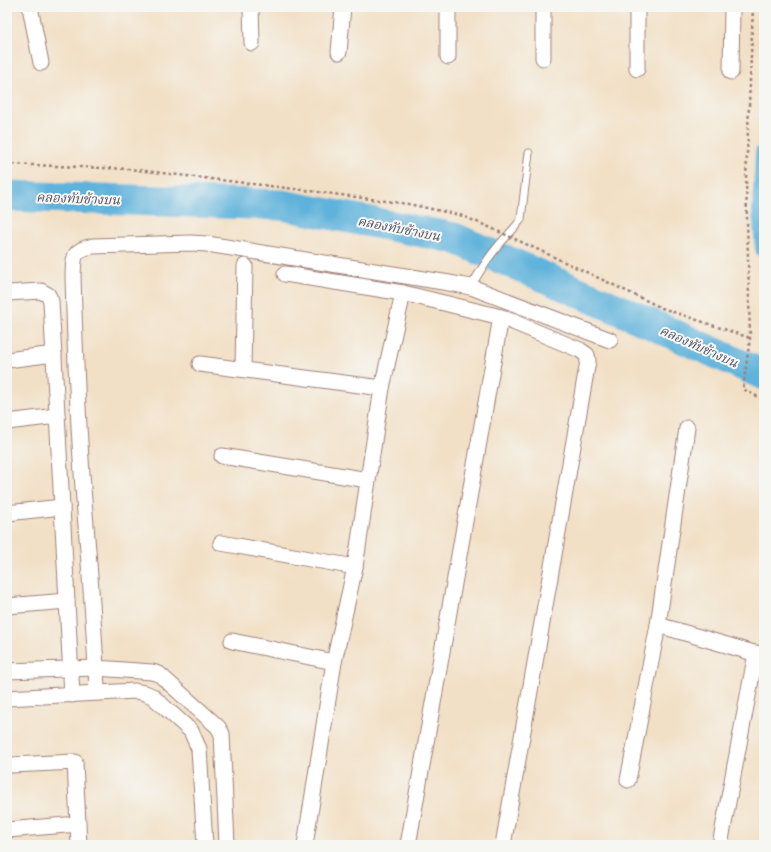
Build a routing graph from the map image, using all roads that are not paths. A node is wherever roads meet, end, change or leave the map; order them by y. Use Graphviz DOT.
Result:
graph roads {
  1 [pos="30,7"];
  2 [pos="251,7"];
  3 [pos="343,7"];
  4 [pos="448,7"];
  5 [pos="542,7"];
  6 [pos="637,7"];
  7 [pos="732,7"];
  8 [pos="252,43"];
  9 [pos="339,52"];
  10 [pos="448,57"];
  11 [pos="542,58"];
  12 [pos="41,63"];
  13 [pos="637,69"];
  14 [pos="731,72"];
  15 [pos="529,153"];
  16 [pos="245,266"];
  17 [pos="285,274"];
  18 [pos="471,287"];
  19 [pos="7,293"];
  20 [pos="403,293"];
  21 [pos="501,317"];
  22 [pos="610,340"];
  23 [pos="54,354"];
  24 [pos="7,360"];
  25 [pos="200,364"];
  26 [pos="243,369"];
  27 [pos="382,388"];
  28 [pos="57,416"];
  29 [pos="7,422"];
  30 [pos="687,428"];
  31 [pos="222,456"];
  32 [pos="368,480"];
  33 [pos="62,507"];
  34 [pos="7,513"];
  35 [pos="221,543"];
  36 [pos="355,567"];
  37 [pos="67,601"];
  38 [pos="7,606"];
  39 [pos="658,625"];
  40 [pos="232,641"];
  41 [pos="760,654"];
  42 [pos="334,662"];
  43 [pos="96,668"];
  44 [pos="70,669"];
  45 [pos="7,671"];
  46 [pos="97,693"];
  47 [pos="72,695"];
  48 [pos="7,698"];
  49 [pos="12,766"];
  50 [pos="628,780"];
  51 [pos="78,824"];
  52 [pos="7,830"];
  53 [pos="78,845"];
  54 [pos="205,845"];
  55 [pos="227,845"];
  56 [pos="305,845"];
  57 [pos="408,845"];
  58 [pos="503,845"];
  59 [pos="720,845"];
  1 -- 12 [label="street"];
  2 -- 8 [label="street"];
  3 -- 9 [label="street"];
  4 -- 10 [label="street"];
  5 -- 11 [label="street"];
  6 -- 13 [label="street"];
  7 -- 14 [label="street"];
  15 -- 18 [label="lane"];
  16 -- 26 [label="street"];
  17 -- 20 [label="street"];
  18 -- 22 [label="street"];
  18 -- 43 [label="street"];
  19 -- 23 [label="street"];
  20 -- 21 [label="street"];
  20 -- 27 [label="street"];
  21 -- 57 [label="street"];
  21 -- 58 [label="street"];
  23 -- 24 [label="street"];
  23 -- 28 [label="street"];
  25 -- 26 [label="street"];
  26 -- 27 [label="street"];
  27 -- 32 [label="street"];
  28 -- 29 [label="street"];
  28 -- 33 [label="street"];
  30 -- 39 [label="street"];
  31 -- 32 [label="street"];
  32 -- 36 [label="street"];
  33 -- 34 [label="street"];
  33 -- 37 [label="street"];
  35 -- 36 [label="street"];
  36 -- 42 [label="street"];
  37 -- 38 [label="street"];
  37 -- 44 [label="street"];
  39 -- 41 [label="street"];
  39 -- 50 [label="street"];
  40 -- 42 [label="street"];
  41 -- 59 [label="street"];
  42 -- 56 [label="street"];
  43 -- 44 [label="street"];
  43 -- 46 [label="street"];
  43 -- 55 [label="street"];
  44 -- 45 [label="street"];
  44 -- 47 [label="street"];
  46 -- 47 [label="street"];
  46 -- 54 [label="street"];
  47 -- 48 [label="street"];
  49 -- 51 [label="street"];
  51 -- 52 [label="street"];
  51 -- 53 [label="street"];
}
